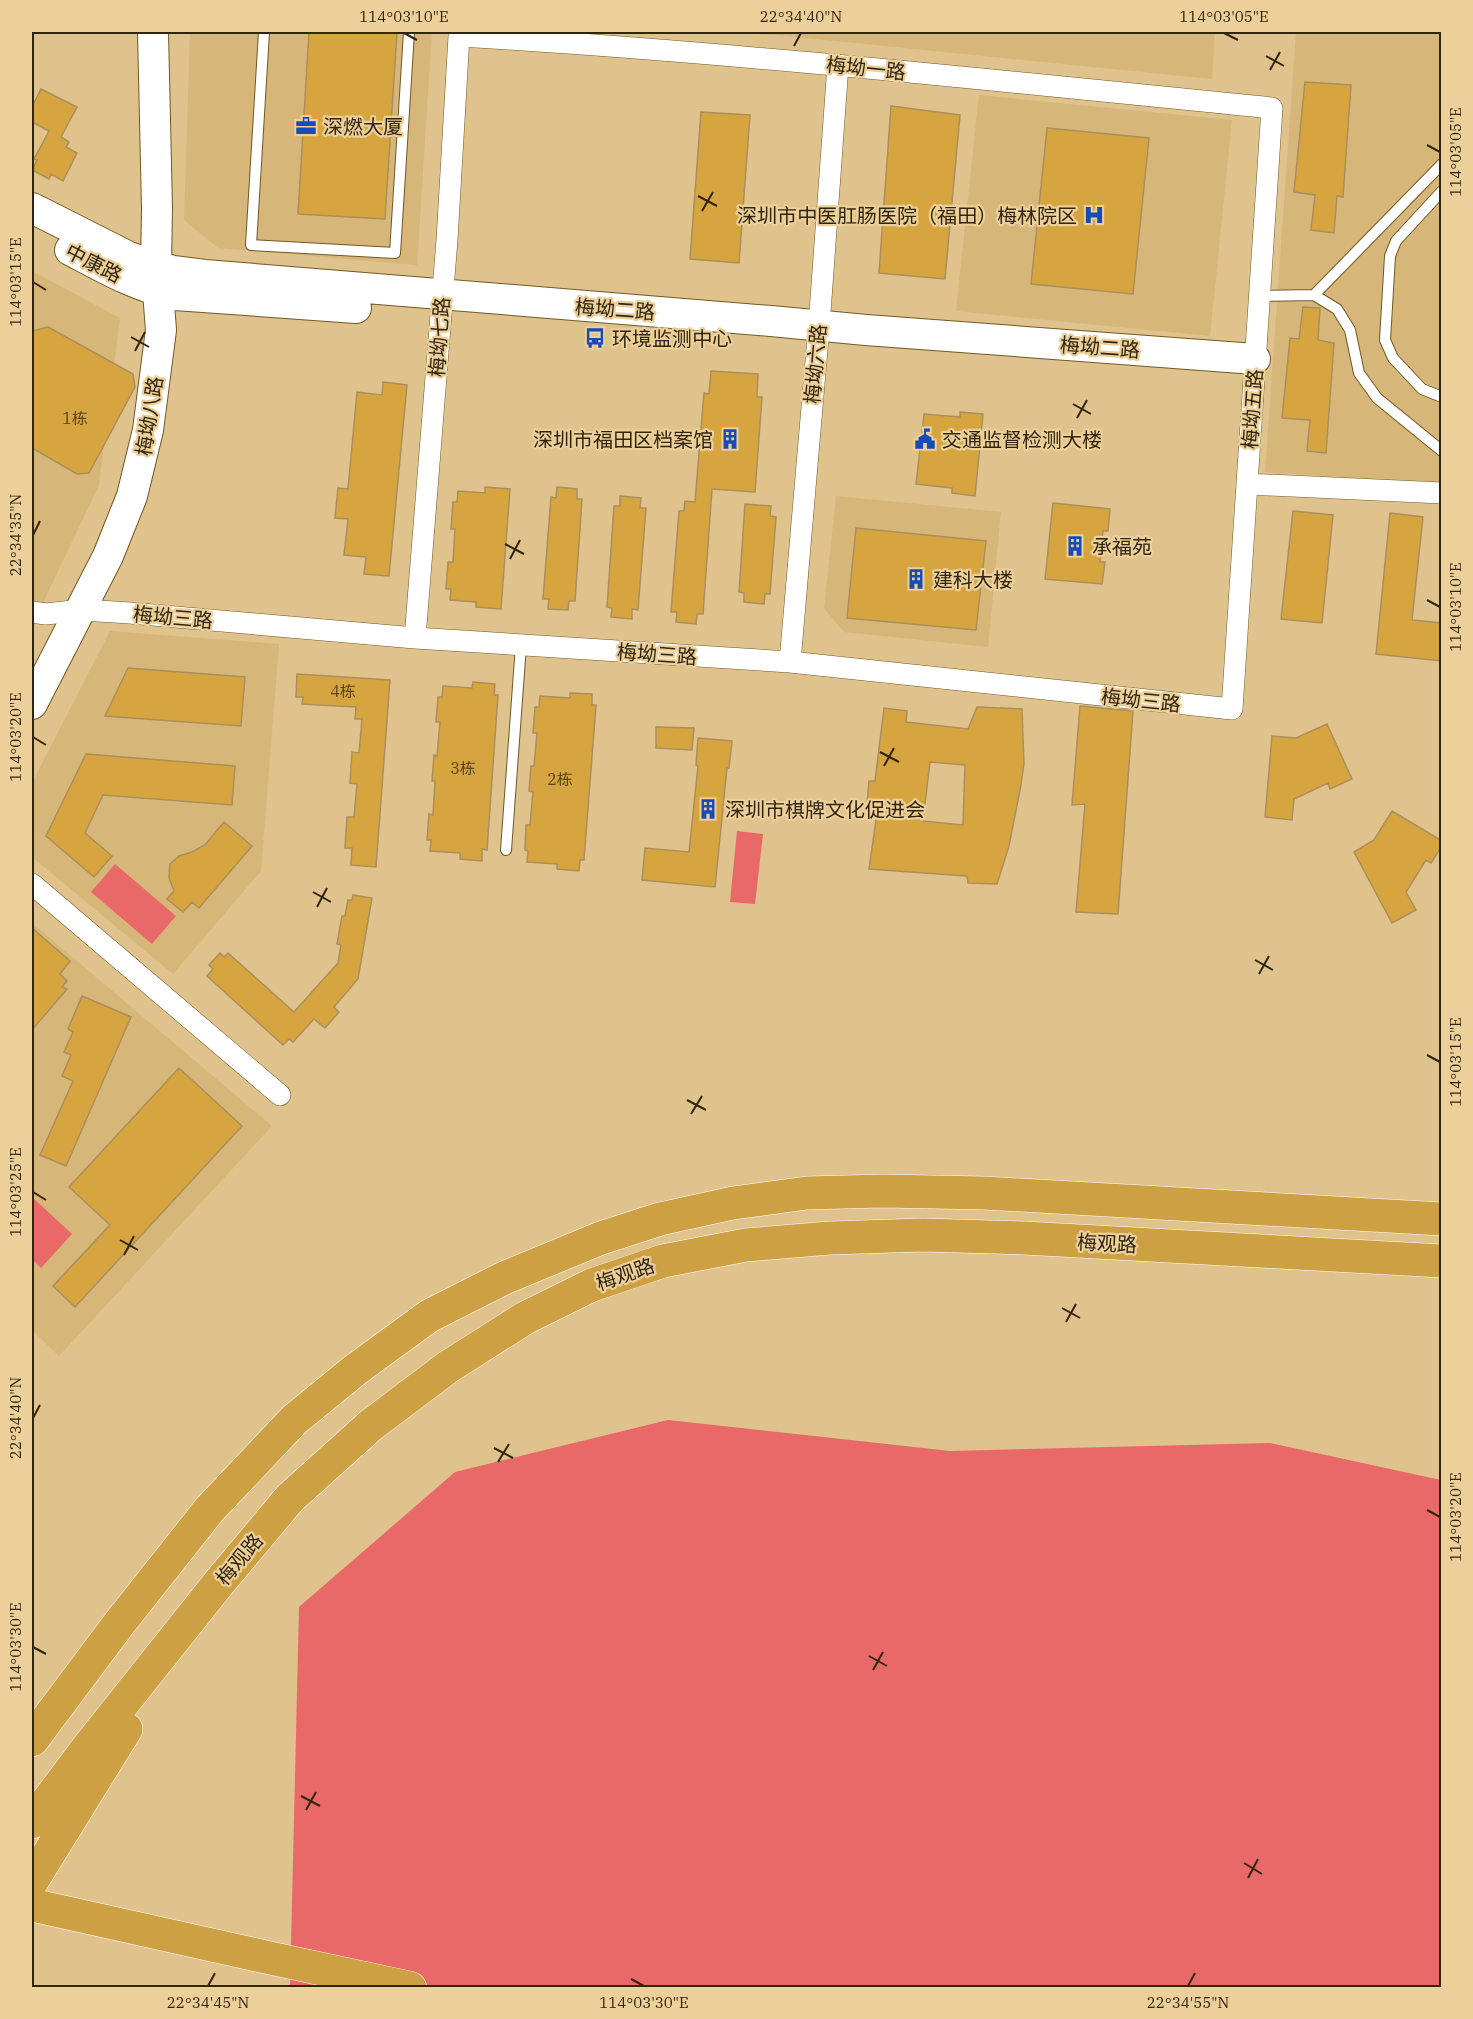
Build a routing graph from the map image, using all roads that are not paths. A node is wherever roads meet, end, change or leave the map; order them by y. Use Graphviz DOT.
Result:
graph roads {
  1 [pos="153,32"];
  2 [pos="264,32"];
  3 [pos="409,32"];
  4 [pos="459,36"];
  5 [pos="573,37"];
  6 [pos="838,65"];
  7 [pos="1272,108"];
  8 [pos="1442,164"];
  9 [pos="1442,191"];
  10 [pos="32,208"];
  11 [pos="32,231"];
  12 [pos="157,278"];
  13 [pos="1314,295"];
  14 [pos="1260,296"];
  15 [pos="441,304"];
  16 [pos="818,335"];
  17 [pos="1254,368"];
  18 [pos="1442,397"];
  19 [pos="1442,451"];
  20 [pos="1247,484"];
  21 [pos="1442,494"];
  22 [pos="82,610"];
  23 [pos="32,612"];
  24 [pos="415,638"];
  25 [pos="521,645"];
  26 [pos="790,662"];
  27 [pos="32,704"];
  28 [pos="1232,710"];
  29 [pos="506,850"];
  30 [pos="32,885"];
  31 [pos="280,1095"];
  32 [pos="1442,1219"];
  33 [pos="1442,1261"];
  34 [pos="218,1584"];
  35 [pos="118,1625"];
  36 [pos="32,1715"];
  37 [pos="32,1740"];
  38 [pos="32,1822"];
  39 [pos="32,1881"];
  40 [pos="32,1905"];
  41 [pos="410,1988"];
  1 -- 12 [label="street, 梅坳八路"];
  2 -- 3 [label="lane"];
  4 -- 5 [label="street, 梅坳一路"];
  4 -- 15 [label="street, 梅坳七路"];
  5 -- 6 [label="street, 梅坳一路"];
  6 -- 7 [label="street, 梅坳一路"];
  6 -- 16 [label="street, 梅坳六路"];
  7 -- 14 [label="street, 梅坳五路"];
  8 -- 13 [label="lane"];
  9 -- 18 [label="lane"];
  10 -- 12 [label="street, 中康路"];
  11 -- 12 [label="street, 中康路"];
  12 -- 15 [label="street, 梅坳二路"];
  12 -- 22 [label="street, 梅坳八路"];
  13 -- 14 [label="lane"];
  13 -- 19 [label="lane"];
  14 -- 17 [label="street, 梅坳五路"];
  15 -- 16 [label="street, 梅坳二路"];
  15 -- 24 [label="street, 梅坳七路"];
  16 -- 17 [label="street, 梅坳二路"];
  16 -- 26 [label="street, 梅坳六路"];
  17 -- 20 [label="street, 梅坳五路"];
  20 -- 21 [label="street"];
  20 -- 28 [label="street, 梅坳五路"];
  22 -- 23 [label="street, 梅坳三路"];
  22 -- 24 [label="street, 梅坳三路"];
  22 -- 27 [label="street, 梅坳八路"];
  24 -- 25 [label="street, 梅坳三路"];
  25 -- 26 [label="street, 梅坳三路"];
  25 -- 29 [label="lane"];
  26 -- 28 [label="street, 梅坳三路"];
  30 -- 31 [label="street"];
  32 -- 35 [label="highway, 梅观路"];
  33 -- 34 [label="highway, 梅观路"];
  34 -- 38 [label="highway, 梅观路"];
  34 -- 39 [label="highway"];
  35 -- 36 [label="highway"];
  35 -- 37 [label="highway, 梅观路"];
  40 -- 41 [label="highway"];
}
